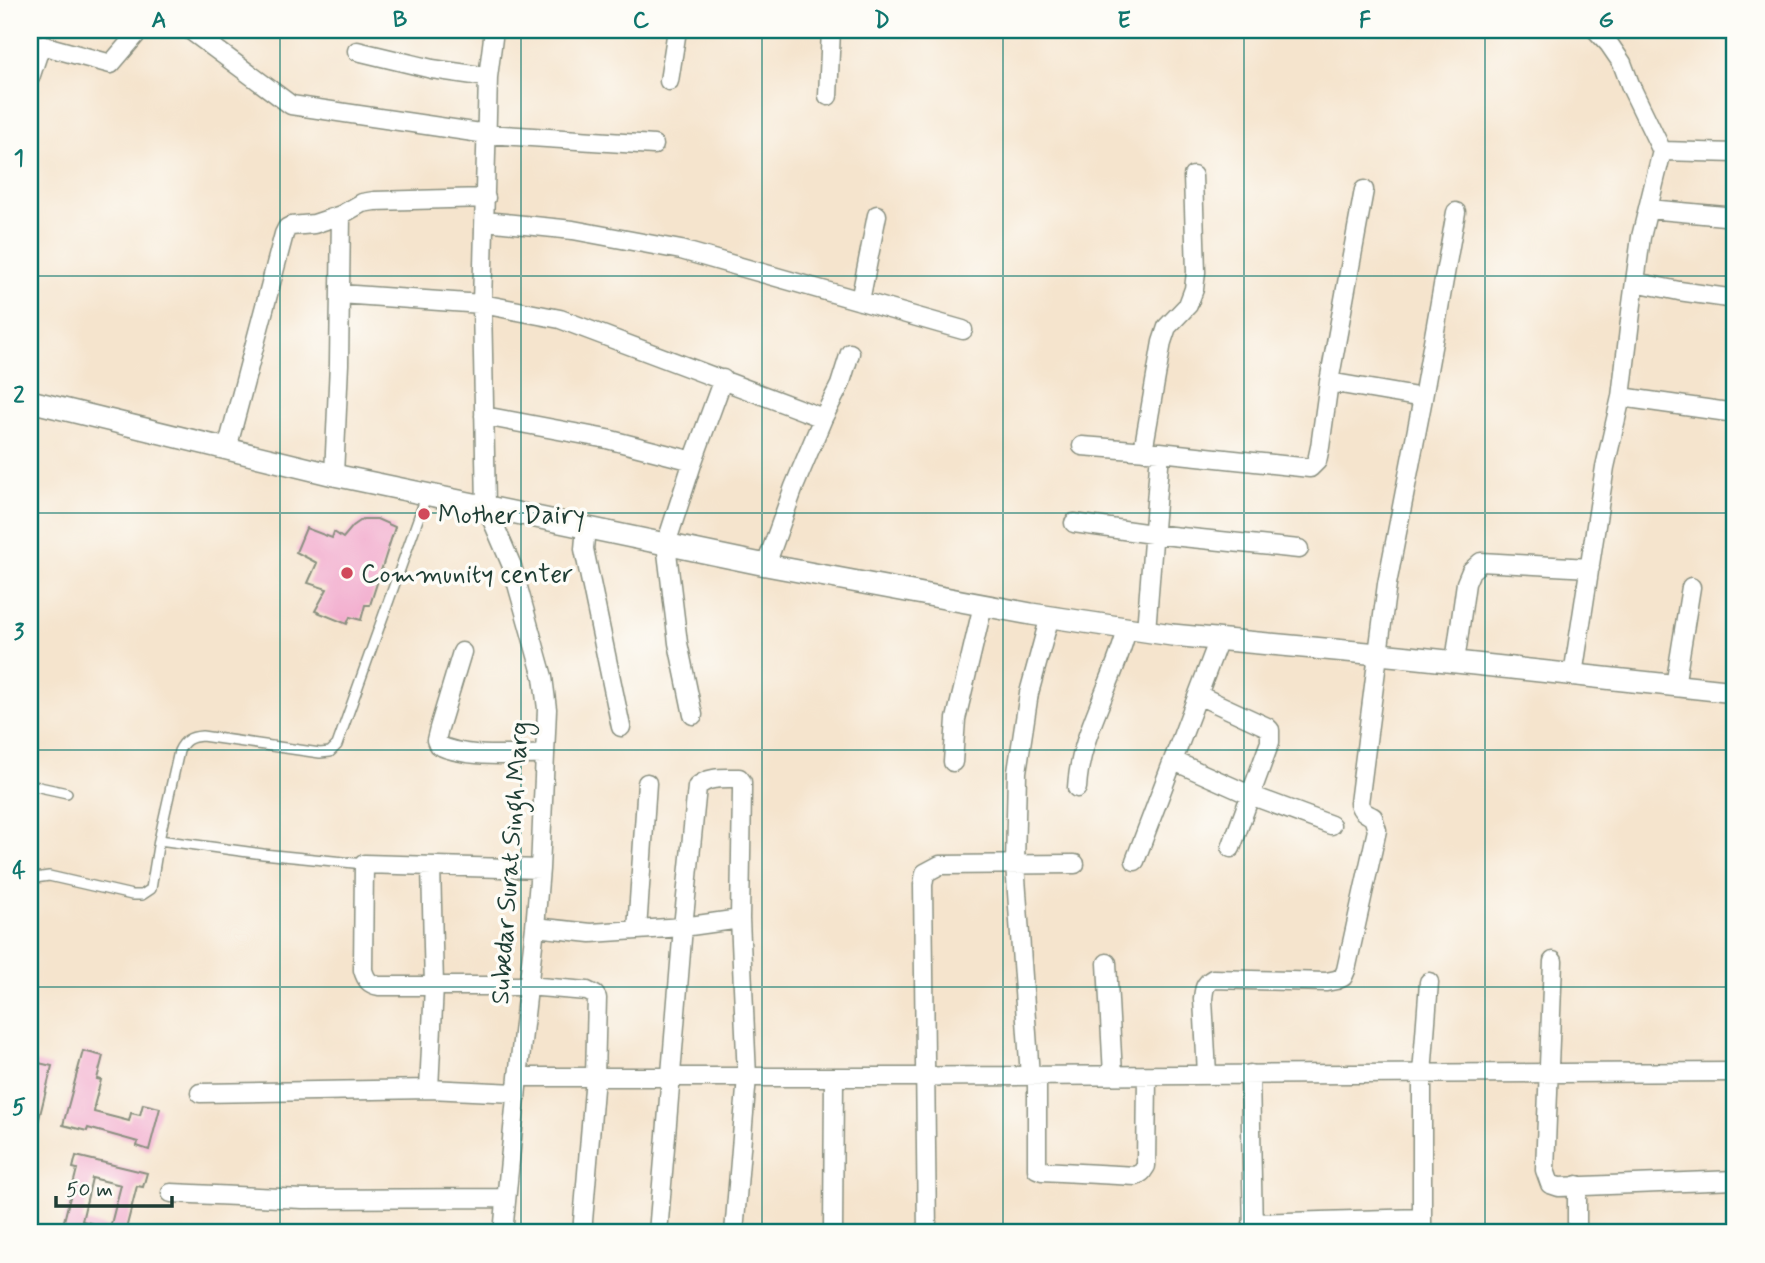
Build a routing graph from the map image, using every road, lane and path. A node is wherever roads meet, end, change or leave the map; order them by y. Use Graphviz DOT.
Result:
graph roads {
  1 [pos="140,30"];
  2 [pos="190,30"];
  3 [pos="494,30"];
  4 [pos="677,30"];
  5 [pos="831,30"];
  6 [pos="1596,30"];
  7 [pos="357,51"];
  8 [pos="488,77"];
  9 [pos="30,78"];
  10 [pos="668,81"];
  11 [pos="828,96"];
  12 [pos="487,134"];
  13 [pos="654,145"];
  14 [pos="1662,151"];
  15 [pos="1735,153"];
  16 [pos="1193,176"];
  17 [pos="1364,190"];
  18 [pos="486,198"];
  19 [pos="1649,209"];
  20 [pos="1456,212"];
  21 [pos="341,215"];
  22 [pos="877,215"];
  23 [pos="1735,217"];
  24 [pos="485,221"];
  25 [pos="1635,282"];
  26 [pos="340,294"];
  27 [pos="1735,299"];
  28 [pos="860,301"];
  29 [pos="482,304"];
  30 [pos="962,330"];
  31 [pos="850,353"];
  32 [pos="723,379"];
  33 [pos="1329,382"];
  34 [pos="1621,397"];
  35 [pos="1423,398"];
  36 [pos="30,401"];
  37 [pos="1735,413"];
  38 [pos="484,416"];
  39 [pos="823,418"];
  40 [pos="1082,446"];
  41 [pos="227,449"];
  42 [pos="1151,452"];
  43 [pos="693,461"];
  44 [pos="334,474"];
  45 [pos="427,494"];
  46 [pos="486,506"];
  47 [pos="1074,523"];
  48 [pos="586,527"];
  49 [pos="1152,534"];
  50 [pos="666,544"];
  51 [pos="1299,549"];
  52 [pos="766,565"];
  53 [pos="1590,568"];
  54 [pos="1691,587"];
  55 [pos="983,605"];
  56 [pos="1050,617"];
  57 [pos="1137,630"];
  58 [pos="1219,639"];
  59 [pos="463,652"];
  60 [pos="1377,654"];
  61 [pos="1455,662"];
  62 [pos="1573,675"];
  63 [pos="1675,686"];
  64 [pos="1735,692"];
  65 [pos="1198,695"];
  66 [pos="693,715"];
  67 [pos="621,727"];
  68 [pos="545,755"];
  69 [pos="1174,761"];
  70 [pos="953,762"];
  71 [pos="647,783"];
  72 [pos="30,785"];
  73 [pos="1077,788"];
  74 [pos="67,793"];
  75 [pos="1250,794"];
  76 [pos="1331,825"];
  77 [pos="159,840"];
  78 [pos="1231,848"];
  79 [pos="1135,861"];
  80 [pos="364,864"];
  81 [pos="1015,864"];
  82 [pos="1075,864"];
  83 [pos="431,866"];
  84 [pos="540,869"];
  85 [pos="30,883"];
  86 [pos="740,919"];
  87 [pos="535,927"];
  88 [pos="683,927"];
  89 [pos="637,930"];
  90 [pos="1553,961"];
  91 [pos="1107,963"];
  92 [pos="1429,982"];
  93 [pos="434,986"];
  94 [pos="527,986"];
  95 [pos="1735,1072"];
  96 [pos="1422,1073"];
  97 [pos="1550,1073"];
  98 [pos="1207,1074"];
  99 [pos="1250,1074"];
  100 [pos="1113,1075"];
  101 [pos="1033,1076"];
  102 [pos="1147,1076"];
  103 [pos="595,1077"];
  104 [pos="671,1077"];
  105 [pos="747,1077"];
  106 [pos="834,1077"];
  107 [pos="926,1077"];
  108 [pos="517,1085"];
  109 [pos="429,1089"];
  110 [pos="200,1094"];
  111 [pos="1735,1180"];
  112 [pos="1577,1185"];
  113 [pos="171,1193"];
  114 [pos="506,1198"];
  115 [pos="1422,1226"];
  116 [pos="1253,1228"];
  117 [pos="503,1233"];
  118 [pos="582,1233"];
  119 [pos="658,1233"];
  120 [pos="734,1233"];
  121 [pos="834,1233"];
  122 [pos="928,1233"];
  123 [pos="1577,1233"];
  1 -- 9 [label="street"];
  2 -- 12 [label="street"];
  3 -- 8 [label="street"];
  4 -- 10 [label="street"];
  5 -- 11 [label="street"];
  6 -- 14 [label="street"];
  7 -- 8 [label="street"];
  8 -- 12 [label="street"];
  12 -- 13 [label="street"];
  12 -- 18 [label="street"];
  14 -- 15 [label="street"];
  14 -- 19 [label="street"];
  16 -- 42 [label="street"];
  17 -- 33 [label="street"];
  18 -- 21 [label="street"];
  18 -- 24 [label="street"];
  19 -- 23 [label="street"];
  19 -- 25 [label="street"];
  20 -- 35 [label="street"];
  21 -- 26 [label="street"];
  21 -- 41 [label="street"];
  22 -- 28 [label="street"];
  24 -- 28 [label="street"];
  24 -- 29 [label="street"];
  25 -- 27 [label="street"];
  25 -- 34 [label="street"];
  26 -- 29 [label="street"];
  26 -- 44 [label="street"];
  28 -- 30 [label="street"];
  29 -- 32 [label="street"];
  29 -- 38 [label="street"];
  31 -- 39 [label="street"];
  32 -- 39 [label="street"];
  32 -- 43 [label="street"];
  33 -- 35 [label="street"];
  33 -- 42 [label="street"];
  34 -- 37 [label="street"];
  34 -- 53 [label="street"];
  35 -- 60 [label="street"];
  36 -- 41 [label="street"];
  38 -- 43 [label="street"];
  38 -- 46 [label="street"];
  39 -- 52 [label="street"];
  40 -- 42 [label="street"];
  41 -- 44 [label="street"];
  42 -- 49 [label="street"];
  43 -- 50 [label="street"];
  44 -- 45 [label="street"];
  45 -- 46 [label="street"];
  45 -- 77 [label="lane"];
  46 -- 48 [label="street"];
  46 -- 68 [label="street, Subedar Surat Singh Marg"];
  47 -- 49 [label="street"];
  48 -- 50 [label="street"];
  48 -- 67 [label="street"];
  49 -- 51 [label="street"];
  49 -- 57 [label="street"];
  50 -- 52 [label="street"];
  50 -- 66 [label="street"];
  52 -- 55 [label="street"];
  53 -- 61 [label="street"];
  53 -- 62 [label="street"];
  54 -- 63 [label="street"];
  55 -- 56 [label="street"];
  55 -- 70 [label="street"];
  56 -- 57 [label="street"];
  56 -- 81 [label="street"];
  57 -- 58 [label="street"];
  57 -- 73 [label="street"];
  58 -- 60 [label="street"];
  58 -- 65 [label="street"];
  59 -- 68 [label="street"];
  60 -- 61 [label="street"];
  60 -- 98 [label="street"];
  61 -- 62 [label="street"];
  62 -- 63 [label="street"];
  63 -- 64 [label="street"];
  65 -- 69 [label="street"];
  65 -- 75 [label="street"];
  68 -- 84 [label="street, Subedar Surat Singh Marg"];
  69 -- 75 [label="street"];
  69 -- 79 [label="street"];
  71 -- 89 [label="street"];
  72 -- 74 [label="lane"];
  75 -- 76 [label="street"];
  75 -- 78 [label="street"];
  77 -- 80 [label="lane"];
  77 -- 85 [label="lane"];
  80 -- 83 [label="street"];
  80 -- 93 [label="street"];
  81 -- 82 [label="street"];
  81 -- 101 [label="street"];
  81 -- 107 [label="street"];
  83 -- 84 [label="street"];
  83 -- 93 [label="street"];
  84 -- 87 [label="street, Subedar Surat Singh Marg"];
  86 -- 88 [label="street"];
  86 -- 88 [label="street"];
  86 -- 105 [label="street"];
  87 -- 89 [label="street"];
  87 -- 94 [label="street, Subedar Surat Singh Marg"];
  88 -- 89 [label="street"];
  88 -- 104 [label="street"];
  90 -- 97 [label="street"];
  91 -- 100 [label="street"];
  92 -- 96 [label="street"];
  93 -- 94 [label="street"];
  93 -- 109 [label="street"];
  94 -- 103 [label="street"];
  94 -- 108 [label="street, Subedar Surat Singh Marg"];
  95 -- 97 [label="street"];
  96 -- 97 [label="street"];
  96 -- 99 [label="street"];
  96 -- 115 [label="street"];
  97 -- 112 [label="street"];
  98 -- 99 [label="street"];
  98 -- 102 [label="street"];
  99 -- 116 [label="street"];
  100 -- 101 [label="street"];
  100 -- 102 [label="street"];
  101 -- 102 [label="street"];
  101 -- 107 [label="street"];
  103 -- 104 [label="street"];
  103 -- 108 [label="street"];
  103 -- 118 [label="street"];
  104 -- 105 [label="street"];
  104 -- 119 [label="street"];
  105 -- 106 [label="street"];
  105 -- 120 [label="street"];
  106 -- 107 [label="street"];
  106 -- 121 [label="street"];
  107 -- 122 [label="street"];
  108 -- 109 [label="street"];
  108 -- 114 [label="street, Subedar Surat Singh Marg"];
  109 -- 110 [label="street"];
  111 -- 112 [label="street"];
  112 -- 123 [label="street"];
  113 -- 114 [label="street"];
  114 -- 117 [label="street, Subedar Surat Singh Marg"];
  115 -- 116 [label="street"];
}
